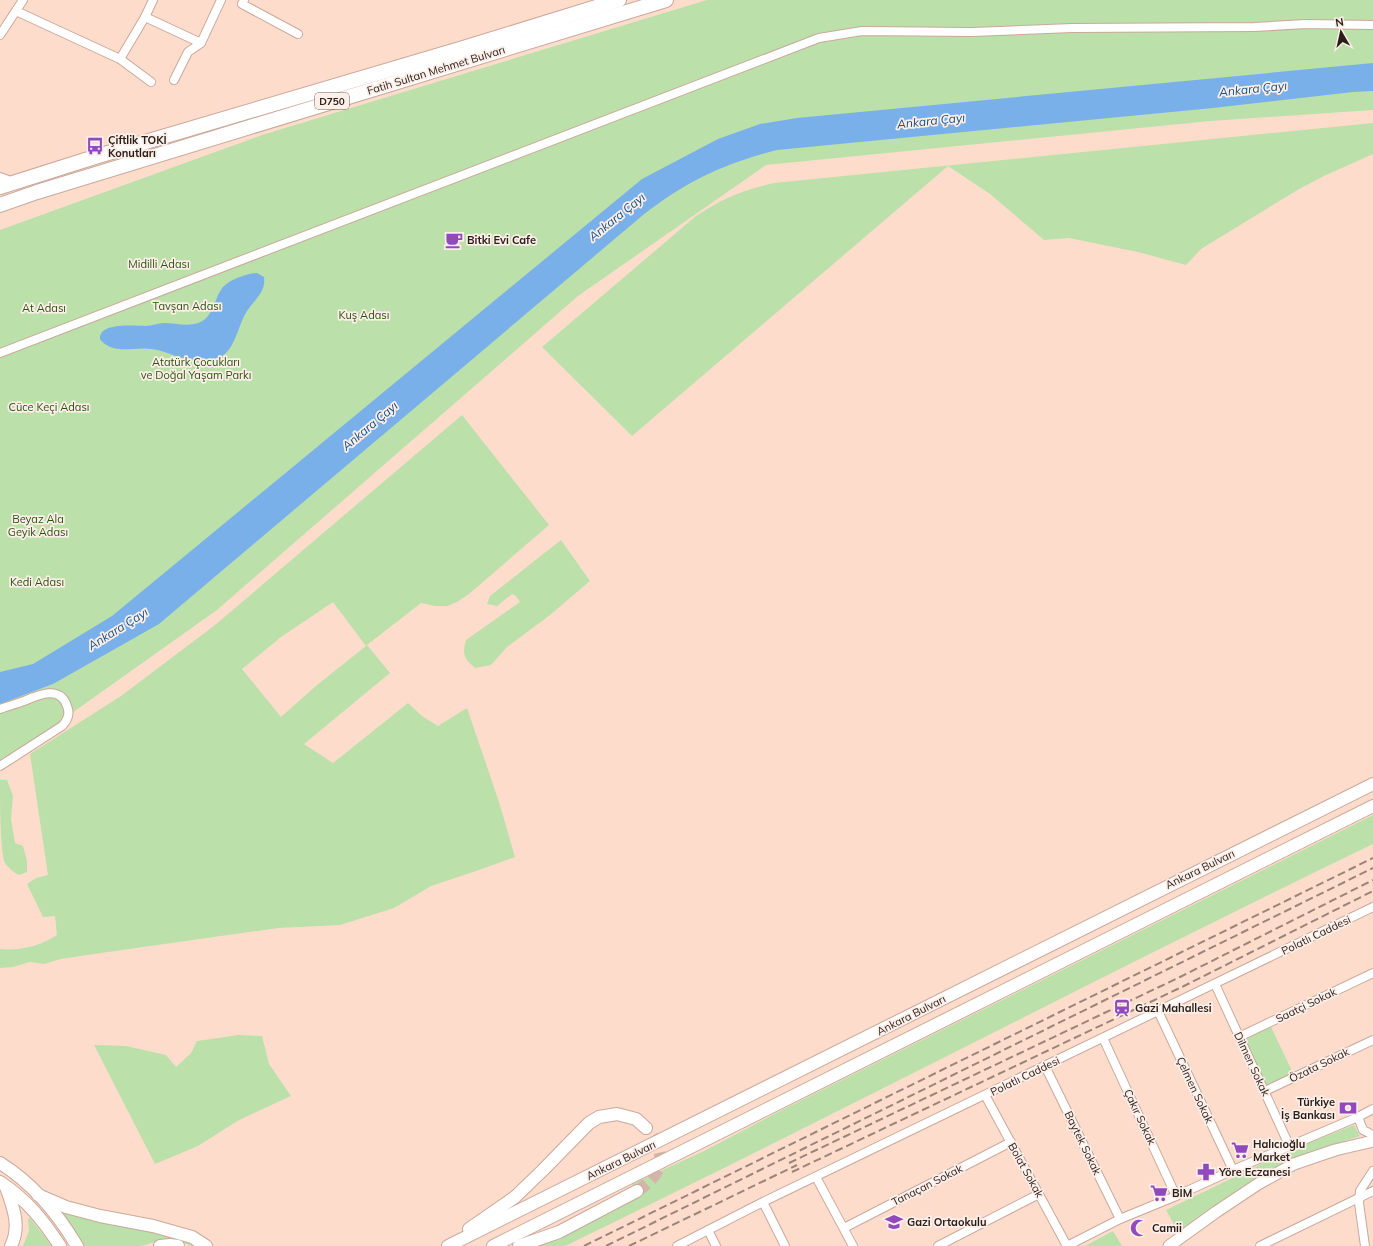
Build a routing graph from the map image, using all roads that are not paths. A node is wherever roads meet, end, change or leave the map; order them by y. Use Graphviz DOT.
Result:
graph roads {
  1 [pos="23,0"];
  2 [pos="153,0"];
  3 [pos="221,0"];
  4 [pos="244,0"];
  5 [pos="619,0"];
  6 [pos="666,0"];
  7 [pos="16,10"];
  8 [pos="145,17"];
  9 [pos="1373,25"];
  10 [pos="298,34"];
  11 [pos="0,36"];
  12 [pos="201,43"];
  13 [pos="120,59"];
  14 [pos="174,80"];
  15 [pos="152,82"];
  16 [pos="0,177"];
  17 [pos="14,182"];
  18 [pos="0,187"];
  19 [pos="0,205"];
  20 [pos="0,353"];
  21 [pos="0,709"];
  22 [pos="0,766"];
  23 [pos="1373,784"];
  24 [pos="1373,806"];
  25 [pos="1373,907"];
  26 [pos="1373,973"];
  27 [pos="1215,984"];
  28 [pos="1158,1011"];
  29 [pos="1239,1037"];
  30 [pos="1103,1038"];
  31 [pos="1373,1040"];
  32 [pos="1045,1066"];
  33 [pos="1266,1091"];
  34 [pos="985,1095"];
  35 [pos="1373,1109"];
  36 [pos="1358,1117"];
  37 [pos="646,1128"];
  38 [pos="1373,1135"];
  39 [pos="1373,1141"];
  40 [pos="1011,1142"];
  41 [pos="1289,1145"];
  42 [pos="0,1163"];
  43 [pos="1233,1170"];
  44 [pos="1373,1171"];
  45 [pos="816,1177"];
  46 [pos="3,1184"];
  47 [pos="637,1191"];
  48 [pos="1373,1192"];
  49 [pos="1040,1194"];
  50 [pos="38,1195"];
  51 [pos="1176,1196"];
  52 [pos="1360,1197"];
  53 [pos="763,1202"];
  54 [pos="1120,1220"];
  55 [pos="844,1228"];
  56 [pos="708,1230"];
  57 [pos="11,1246"];
  58 [pos="60,1246"];
  59 [pos="76,1246"];
  60 [pos="160,1246"];
  61 [pos="178,1246"];
  62 [pos="206,1246"];
  63 [pos="447,1246"];
  64 [pos="493,1246"];
  65 [pos="519,1246"];
  66 [pos="677,1246"];
  67 [pos="716,1246"];
  68 [pos="785,1246"];
  69 [pos="853,1246"];
  70 [pos="938,1246"];
  71 [pos="1067,1246"];
  72 [pos="1169,1246"];
  73 [pos="1260,1246"];
  74 [pos="1365,1246"];
  1 -- 7 [label="street"];
  2 -- 8 [label="street"];
  3 -- 12 [label="street"];
  4 -- 10 [label="street"];
  5 -- 17 [label="highway, Fatih Sultan Mehmet Bulvarı / D750"];
  6 -- 19 [label="highway, Fatih Sultan Mehmet Bulvarı / D750"];
  7 -- 11 [label="street"];
  7 -- 13 [label="street"];
  8 -- 12 [label="street"];
  8 -- 13 [label="street"];
  9 -- 20 [label="street"];
  12 -- 14 [label="street"];
  13 -- 15 [label="street"];
  16 -- 17 [label="street"];
  17 -- 18 [label="highway, Fatih Sultan Mehmet Bulvarı / D750"];
  21 -- 22 [label="street"];
  23 -- 63 [label="main road, Ankara Bulvarı"];
  24 -- 64 [label="main road, Ankara Bulvarı"];
  25 -- 27 [label="street, Polatlı Caddesi"];
  26 -- 29 [label="street, Saatçi Sokak"];
  27 -- 28 [label="street, Polatlı Caddesi"];
  27 -- 29 [label="street, Dilmen Sokak"];
  28 -- 30 [label="street, Polatlı Caddesi"];
  28 -- 43 [label="street, Çelmen Sokak"];
  29 -- 33 [label="street, Dilmen Sokak"];
  30 -- 32 [label="street, Polatlı Caddesi"];
  30 -- 51 [label="street, Çakır Sokak"];
  31 -- 33 [label="street, Özata Sokak"];
  32 -- 34 [label="street, Polatlı Caddesi"];
  32 -- 54 [label="street, Baytek Sokak"];
  33 -- 41 [label="street, Dilmen Sokak"];
  34 -- 40 [label="street, Bolat Sokak"];
  34 -- 45 [label="street, Polatlı Caddesi"];
  35 -- 36 [label="street"];
  36 -- 38 [label="street"];
  36 -- 41 [label="street"];
  37 -- 63 [label="main road"];
  39 -- 72 [label="main road"];
  40 -- 49 [label="street, Bolat Sokak"];
  40 -- 55 [label="street, Tanaçan Sokak"];
  41 -- 43 [label="street"];
  42 -- 50 [label="main road"];
  43 -- 51 [label="street"];
  44 -- 52 [label="street"];
  45 -- 53 [label="street, Polatlı Caddesi"];
  45 -- 55 [label="street"];
  46 -- 57 [label="main road"];
  46 -- 58 [label="main road"];
  47 -- 65 [label="main road"];
  48 -- 52 [label="street"];
  49 -- 70 [label="street"];
  49 -- 71 [label="street, Bolat Sokak"];
  50 -- 59 [label="main road"];
  50 -- 62 [label="main road"];
  51 -- 54 [label="street"];
  52 -- 73 [label="street"];
  52 -- 74 [label="street"];
  53 -- 56 [label="street, Polatlı Caddesi"];
  53 -- 68 [label="street"];
  54 -- 71 [label="street"];
  55 -- 69 [label="street"];
  56 -- 66 [label="street, Polatlı Caddesi"];
  56 -- 67 [label="street"];
  60 -- 61 [label="main road"];
}
